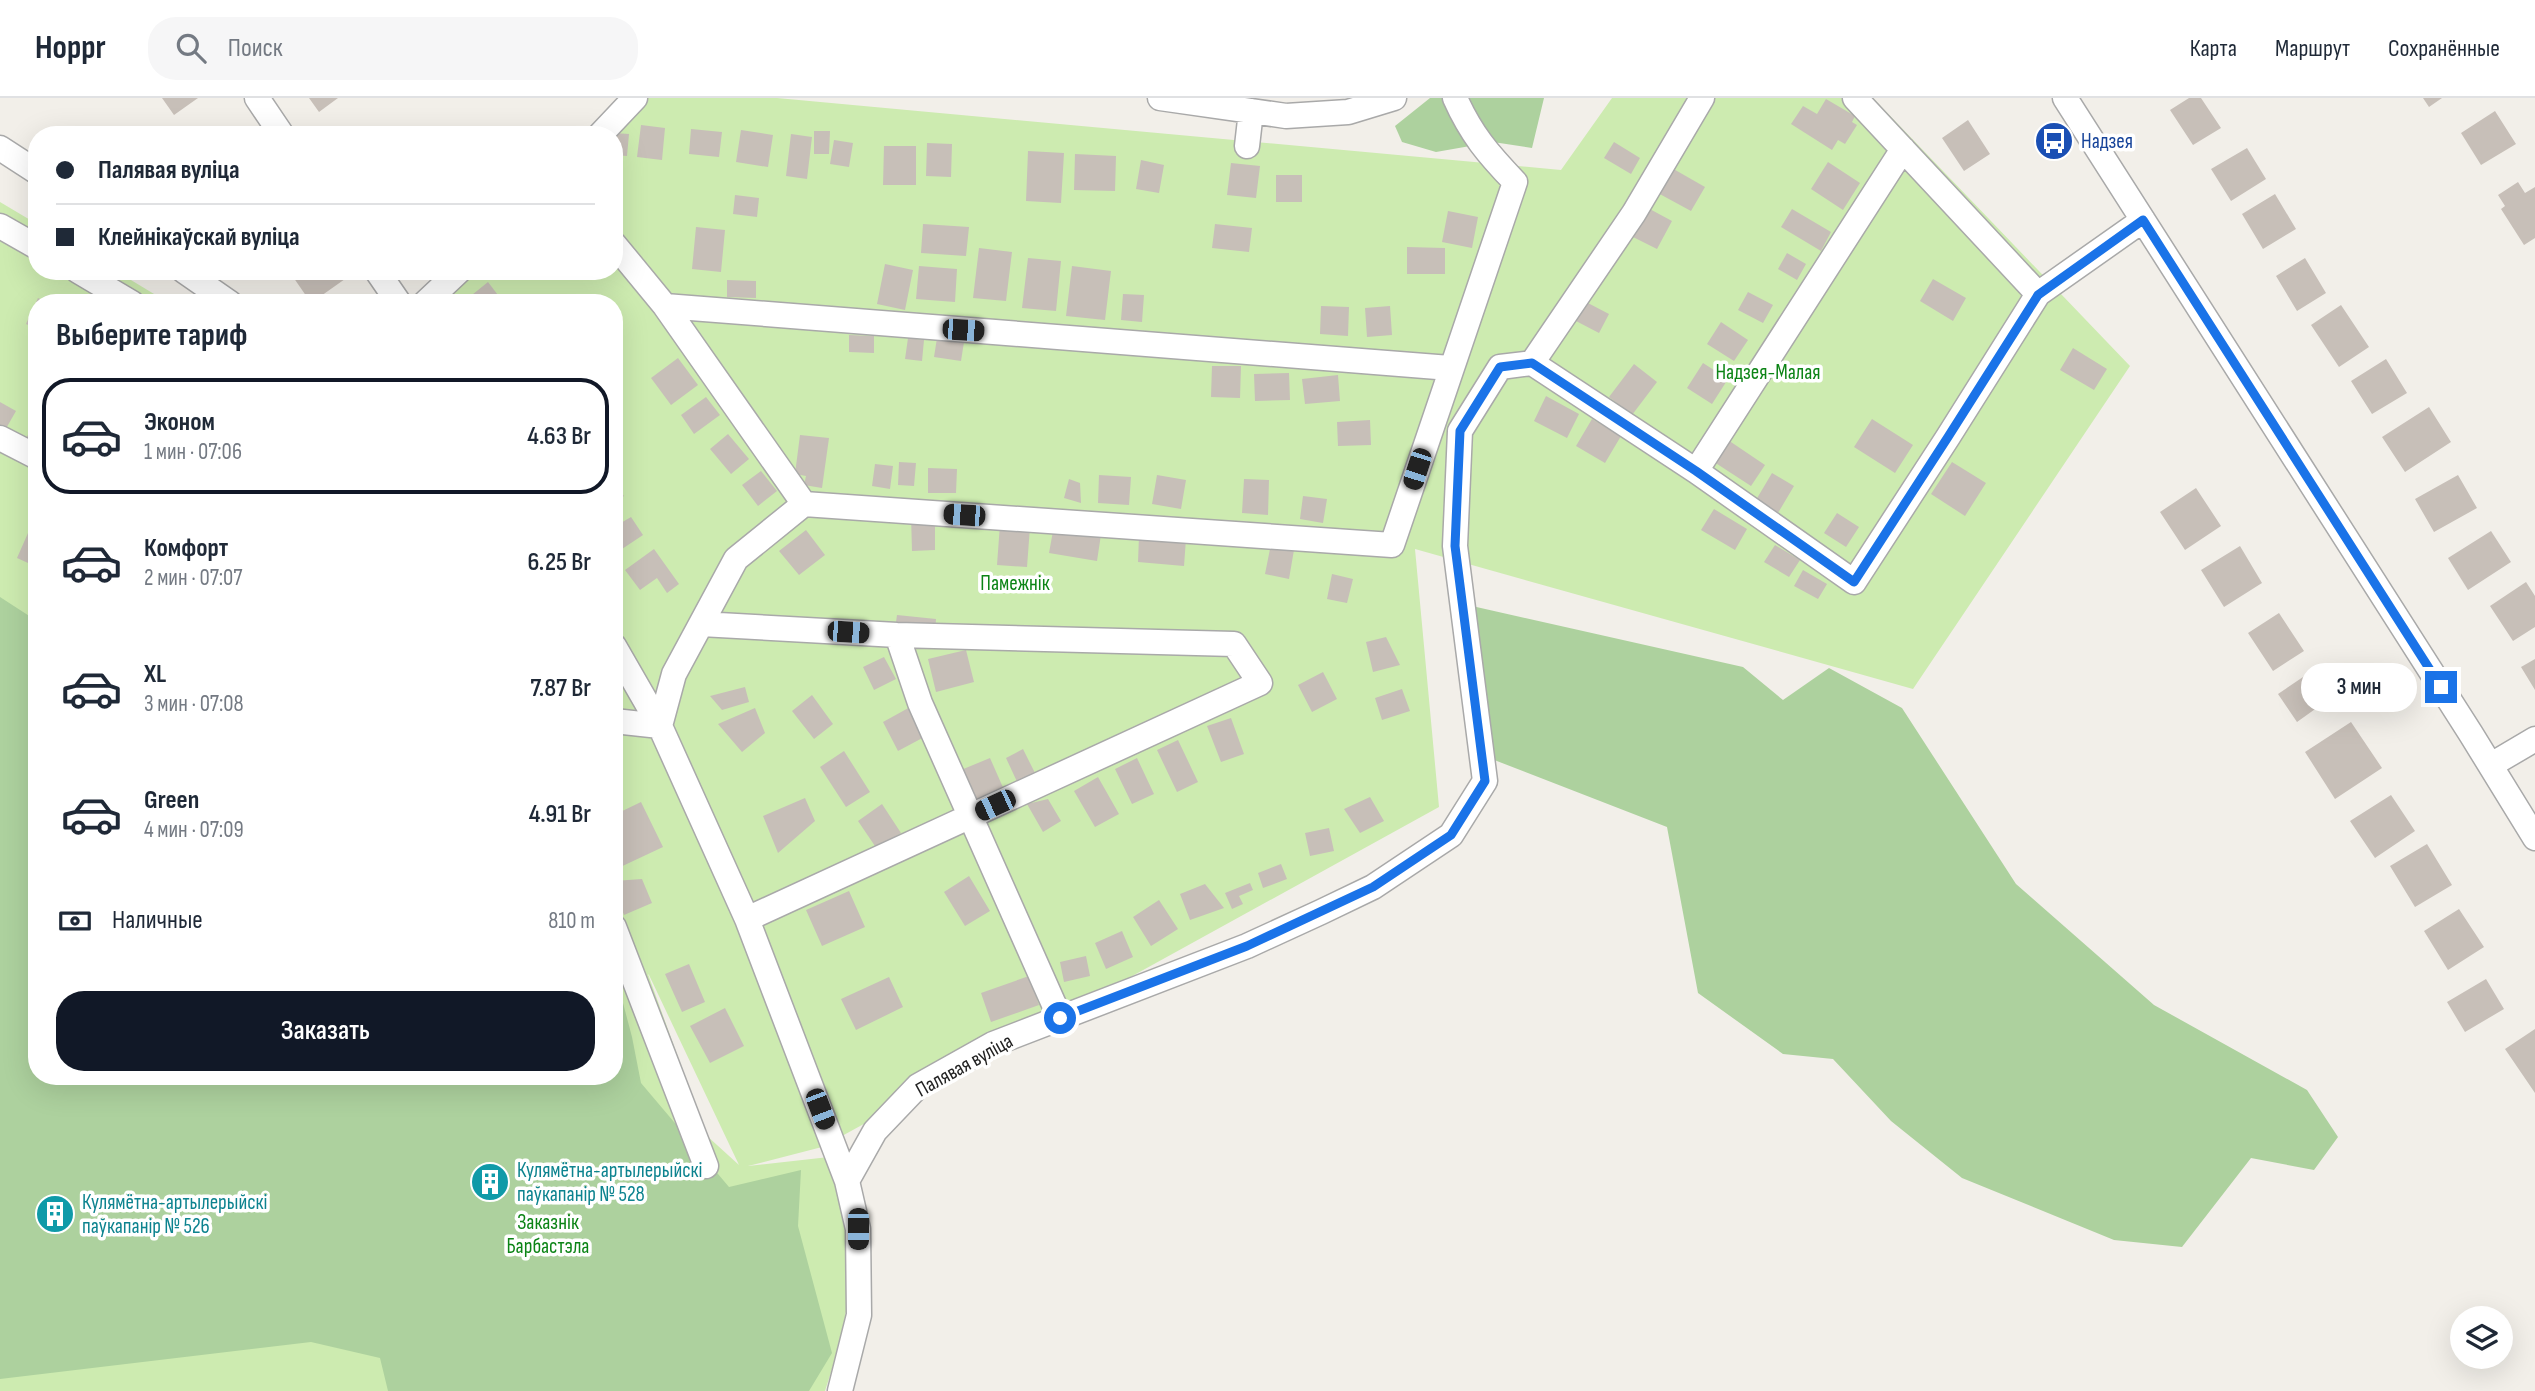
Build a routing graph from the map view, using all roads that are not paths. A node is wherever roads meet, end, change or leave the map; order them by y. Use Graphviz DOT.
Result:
graph roads {
  1 [pos="257,98"];
  2 [pos="635,98"];
  3 [pos="1394,98"];
  4 [pos="1455,98"];
  5 [pos="1702,98"];
  6 [pos="1855,98"];
  7 [pos="2065,98"];
  8 [pos="1170,99"];
  9 [pos="1251,111"];
  10 [pos="276,126"];
  11 [pos="609,126"];
  12 [pos="1247,146"];
  13 [pos="0,148"];
  14 [pos="1903,149"];
  15 [pos="28,166"];
  16 [pos="2143,220"];
  17 [pos="0,226"];
  18 [pos="28,242"];
  19 [pos="623,255"];
  20 [pos="93,280"];
  21 [pos="197,280"];
  22 [pos="449,280"];
  23 [pos="117,294"];
  24 [pos="217,294"];
  25 [pos="435,294"];
  26 [pos="2038,295"];
  27 [pos="665,306"];
  28 [pos="1532,363"];
  29 [pos="1450,368"];
  30 [pos="0,438"];
  31 [pos="28,452"];
  32 [pos="1696,471"];
  33 [pos="804,504"];
  34 [pos="701,624"];
  35 [pos="897,635"];
  36 [pos="623,662"];
  37 [pos="623,722"];
  38 [pos="660,726"];
  39 [pos="2535,739"];
  40 [pos="2491,765"];
  41 [pos="971,816"];
  42 [pos="2535,838"];
  43 [pos="747,919"];
  44 [pos="623,950"];
  45 [pos="1060,1018"];
  46 [pos="706,1166"];
  47 [pos="847,1181"];
  48 [pos="841,1391"];
  1 -- 10 [label="street"];
  2 -- 11 [label="street"];
  3 -- 9 [label="street"];
  4 -- 29 [label="street"];
  5 -- 28 [label="street"];
  6 -- 14 [label="street"];
  7 -- 16 [label="street"];
  8 -- 9 [label="street"];
  9 -- 12 [label="street"];
  13 -- 15 [label="street"];
  14 -- 26 [label="street"];
  14 -- 32 [label="street"];
  16 -- 26 [label="street"];
  16 -- 40 [label="street"];
  17 -- 18 [label="street"];
  19 -- 27 [label="street"];
  20 -- 23 [label="street"];
  21 -- 24 [label="street"];
  22 -- 25 [label="street"];
  26 -- 32 [label="street"];
  27 -- 29 [label="street"];
  27 -- 33 [label="street"];
  28 -- 32 [label="street"];
  28 -- 45 [label="street, Палявая вуліца"];
  29 -- 33 [label="street"];
  30 -- 31 [label="street"];
  33 -- 34 [label="street"];
  34 -- 35 [label="street"];
  34 -- 38 [label="street"];
  35 -- 41 [label="street"];
  35 -- 41 [label="street"];
  36 -- 38 [label="street"];
  37 -- 38 [label="street"];
  38 -- 43 [label="street"];
  39 -- 40 [label="street"];
  40 -- 42 [label="street"];
  41 -- 43 [label="street"];
  41 -- 45 [label="street"];
  43 -- 47 [label="street"];
  44 -- 46 [label="street"];
  45 -- 47 [label="street, Палявая вуліца"];
  47 -- 48 [label="street"];
}
